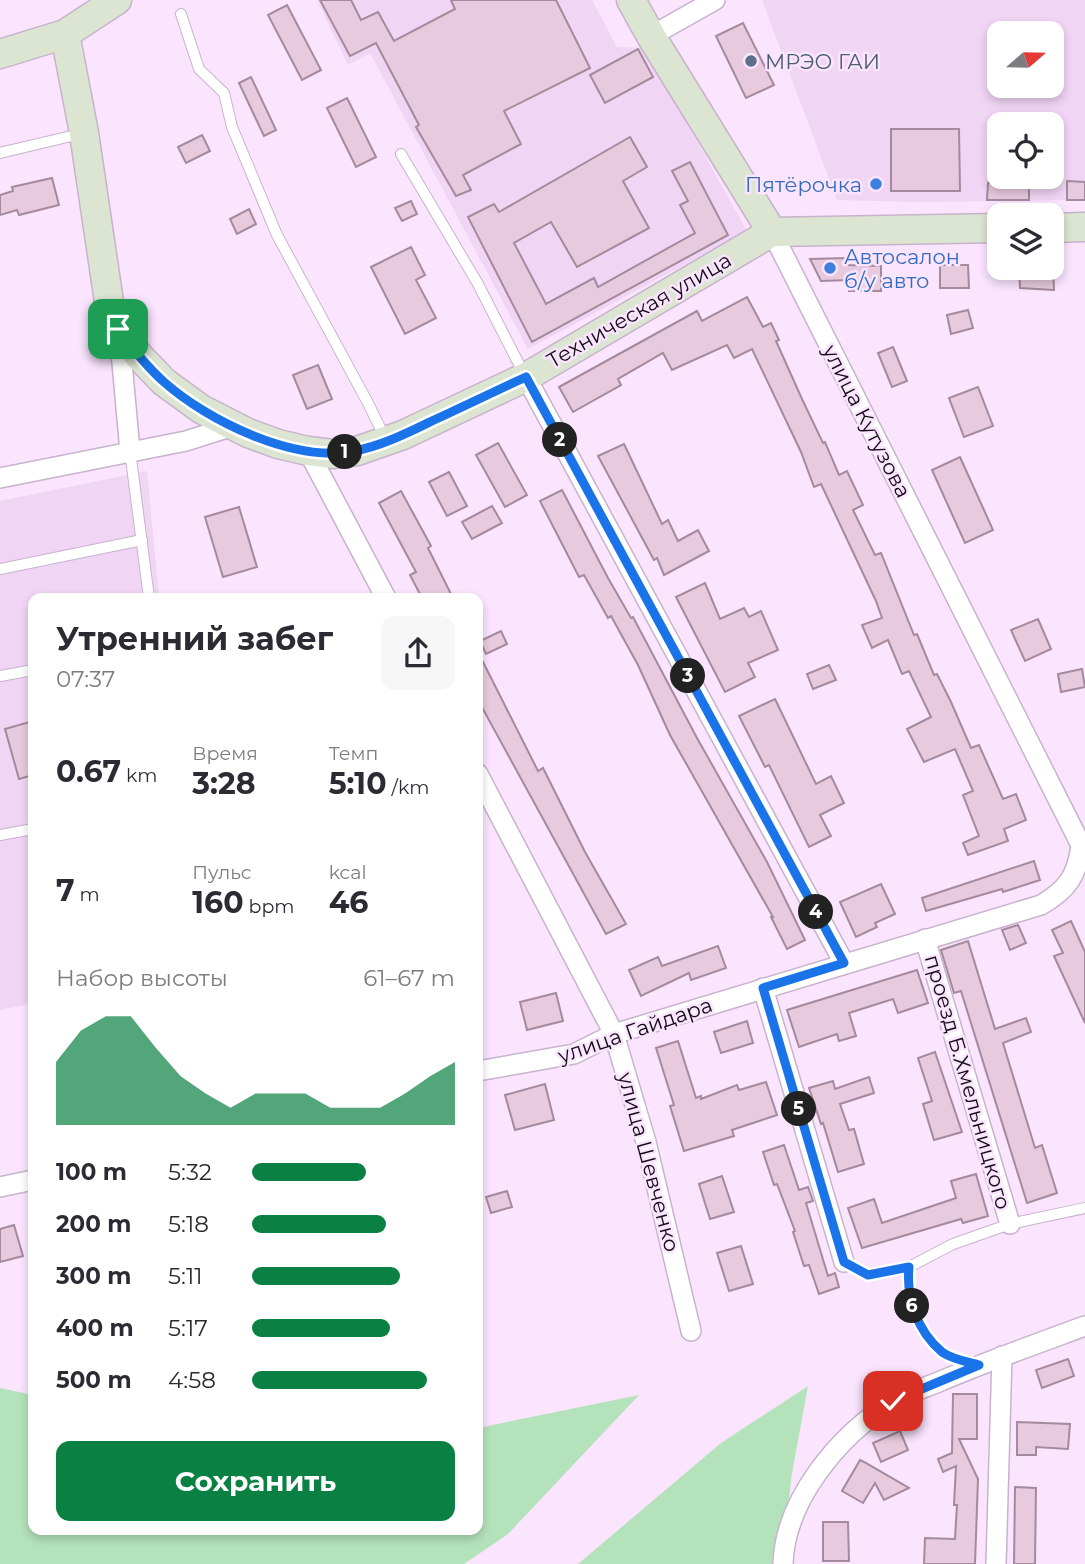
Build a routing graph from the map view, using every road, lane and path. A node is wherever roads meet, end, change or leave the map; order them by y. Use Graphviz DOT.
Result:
graph roads {
  1 [pos="117,0"];
  2 [pos="631,0"];
  3 [pos="715,0"];
  4 [pos="181,13"];
  5 [pos="65,34"];
  6 [pos="651,36"];
  7 [pos="0,54"];
  8 [pos="84,133"];
  9 [pos="0,153"];
  10 [pos="401,154"];
  11 [pos="1085,227"];
  12 [pos="987,228"];
  13 [pos="1064,228"];
  14 [pos="772,232"];
  15 [pos="118,329"];
  16 [pos="526,377"];
  17 [pos="233,426"];
  18 [pos="386,440"];
  19 [pos="130,451"];
  20 [pos="308,451"];
  21 [pos="0,478"];
  22 [pos="142,540"];
  23 [pos="0,569"];
  24 [pos="148,593"];
  25 [pos="383,593"];
  26 [pos="28,671"];
  27 [pos="0,676"];
  28 [pos="483,784"];
  29 [pos="28,830"];
  30 [pos="0,835"];
  31 [pos="1083,849"];
  32 [pos="925,939"];
  33 [pos="844,963"];
  34 [pos="763,988"];
  35 [pos="614,1034"];
  36 [pos="483,1070"];
  37 [pos="28,1181"];
  38 [pos="0,1187"];
  39 [pos="1085,1208"];
  40 [pos="1010,1224"];
  41 [pos="844,1262"];
  42 [pos="909,1267"];
  43 [pos="1085,1326"];
  44 [pos="691,1331"];
  45 [pos="1002,1356"];
  46 [pos="979,1365"];
  47 [pos="783,1564"];
  48 [pos="996,1564"];
  1 -- 5 [label="main road"];
  2 -- 6 [label="main road, улица Кутузова"];
  3 -- 6 [label="street"];
  4 -- 18 [label="lane"];
  5 -- 7 [label="main road"];
  5 -- 8 [label="main road"];
  6 -- 14 [label="main road, улица Кутузова"];
  8 -- 9 [label="lane"];
  8 -- 15 [label="main road"];
  10 -- 16 [label="lane"];
  11 -- 13 [label="main road"];
  12 -- 14 [label="main road"];
  14 -- 16 [label="main road, Техническая улица"];
  14 -- 31 [label="street, улица Кутузова"];
  15 -- 17 [label="main road, Техническая улица"];
  15 -- 19 [label="street"];
  16 -- 18 [label="main road, Техническая улица"];
  16 -- 33 [label="street"];
  17 -- 19 [label="street"];
  17 -- 20 [label="main road, Техническая улица"];
  18 -- 20 [label="main road, Техническая улица"];
  19 -- 21 [label="street"];
  19 -- 22 [label="lane"];
  20 -- 25 [label="street"];
  22 -- 23 [label="lane"];
  22 -- 24 [label="lane"];
  26 -- 27 [label="lane"];
  28 -- 35 [label="street, улица Шевченко"];
  29 -- 30 [label="lane"];
  31 -- 32 [label="street, улица Гайдара"];
  32 -- 33 [label="street, улица Гайдара"];
  32 -- 40 [label="street, проезд Б.Хмельницкого"];
  33 -- 34 [label="street, улица Гайдара"];
  34 -- 35 [label="street, улица Гайдара"];
  34 -- 41 [label="street"];
  35 -- 36 [label="street, улица Гайдара"];
  35 -- 44 [label="street, улица Шевченко"];
  37 -- 38 [label="street"];
  39 -- 40 [label="lane"];
  40 -- 42 [label="lane"];
  41 -- 42 [label="lane"];
  42 -- 46 [label="path"];
  43 -- 45 [label="street"];
  45 -- 46 [label="street"];
  45 -- 48 [label="street"];
  46 -- 47 [label="street"];
}
